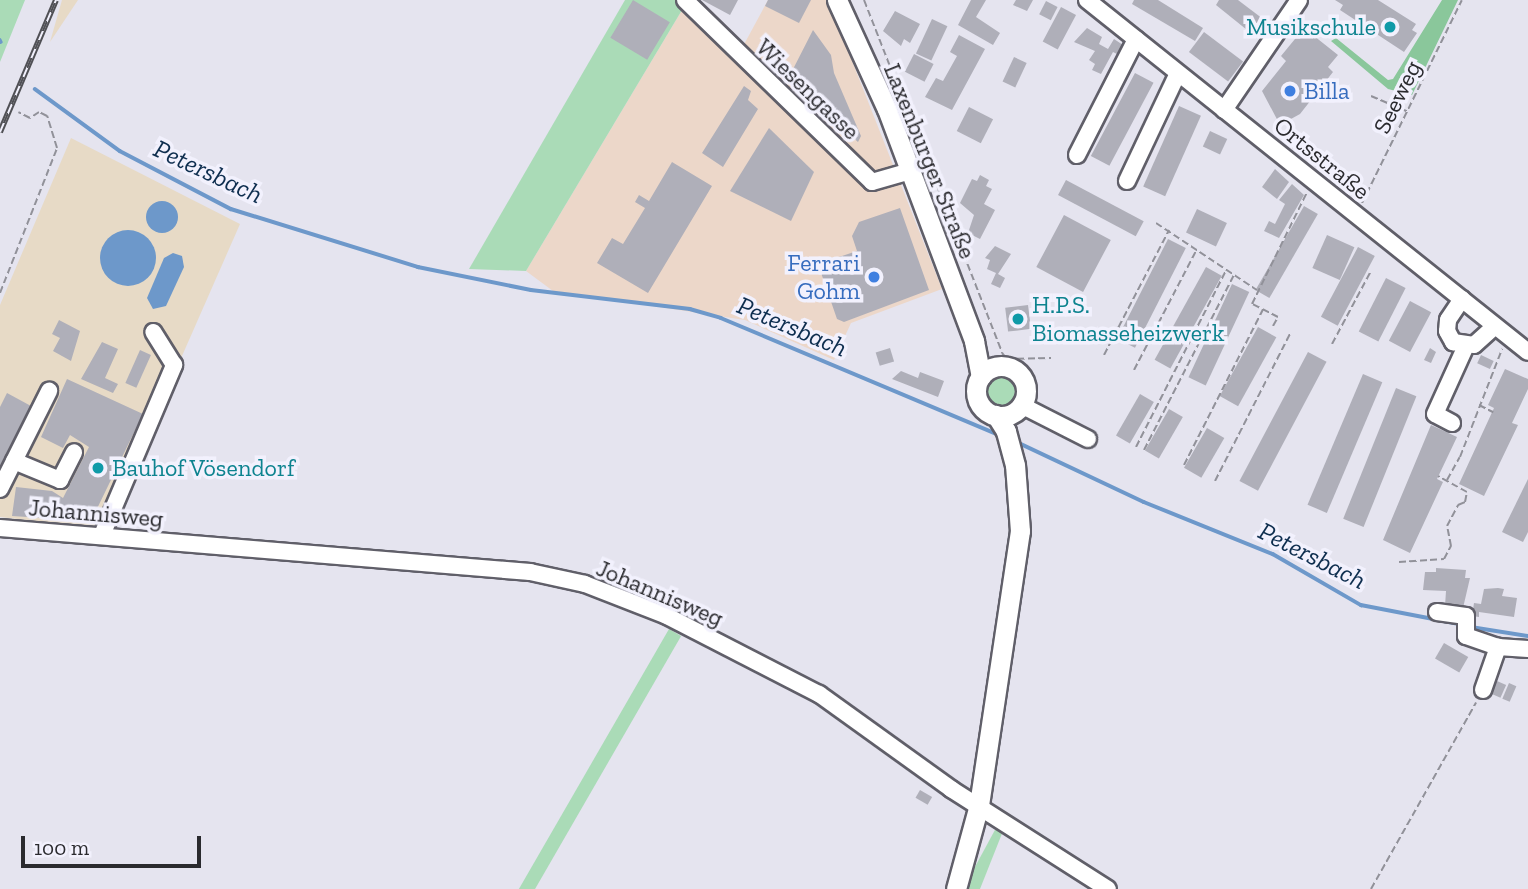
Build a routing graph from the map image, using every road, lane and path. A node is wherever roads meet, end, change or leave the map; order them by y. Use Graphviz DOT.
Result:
graph roads {
  1 [pos="685,0"];
  2 [pos="837,0"];
  3 [pos="864,0"];
  4 [pos="1087,0"];
  5 [pos="1299,0"];
  6 [pos="1462,0"];
  7 [pos="1104,6"];
  8 [pos="1136,40"];
  9 [pos="1178,73"];
  10 [pos="1371,96"];
  11 [pos="1224,110"];
  12 [pos="1408,111"];
  13 [pos="18,112"];
  14 [pos="1077,155"];
  15 [pos="910,171"];
  16 [pos="1309,177"];
  17 [pos="1126,181"];
  18 [pos="1360,207"];
  19 [pos="1156,223"];
  20 [pos="1169,230"];
  21 [pos="1197,249"];
  22 [pos="1226,270"];
  23 [pos="1371,271"];
  24 [pos="1234,275"];
  25 [pos="1259,291"];
  26 [pos="0,293"];
  27 [pos="1462,299"];
  28 [pos="1262,309"];
  29 [pos="1273,326"];
  30 [pos="1491,331"];
  31 [pos="153,332"];
  32 [pos="1290,334"];
  33 [pos="1332,344"];
  34 [pos="1465,348"];
  35 [pos="1528,352"];
  36 [pos="1104,355"];
  37 [pos="1051,358"];
  38 [pos="1134,370"];
  39 [pos="988,371"];
  40 [pos="1482,382"];
  41 [pos="1486,385"];
  42 [pos="49,391"];
  43 [pos="1478,405"];
  44 [pos="1493,412"];
  45 [pos="1008,416"];
  46 [pos="1452,423"];
  47 [pos="1088,439"];
  48 [pos="1136,447"];
  49 [pos="1144,450"];
  50 [pos="74,452"];
  51 [pos="14,461"];
  52 [pos="1184,465"];
  53 [pos="1438,476"];
  54 [pos="1447,480"];
  55 [pos="1215,481"];
  56 [pos="0,489"];
  57 [pos="0,528"];
  58 [pos="102,535"];
  59 [pos="1399,562"];
  60 [pos="1437,612"];
  61 [pos="1499,647"];
  62 [pos="1528,649"];
  63 [pos="1483,690"];
  64 [pos="979,805"];
  65 [pos="956,889"];
  66 [pos="1108,889"];
  67 [pos="1371,889"];
  1 -- 15 [label="street, Wiesengasse"];
  2 -- 15 [label="main road, Laxenburger Straße"];
  3 -- 37 [label="path"];
  4 -- 7 [label="street, Ortsstraße"];
  5 -- 11 [label="street"];
  6 -- 12 [label="path, Seeweg"];
  7 -- 8 [label="street, Ortsstraße"];
  8 -- 9 [label="street, Ortsstraße"];
  8 -- 14 [label="street"];
  9 -- 11 [label="street, Ortsstraße"];
  9 -- 17 [label="street"];
  10 -- 12 [label="path"];
  11 -- 16 [label="street, Ortsstraße"];
  12 -- 18 [label="path, Seeweg"];
  13 -- 26 [label="path"];
  15 -- 39 [label="main road, Laxenburger Straße"];
  16 -- 25 [label="path"];
  16 -- 27 [label="street, Ortsstraße"];
  19 -- 20 [label="path"];
  20 -- 21 [label="path"];
  20 -- 36 [label="path"];
  21 -- 22 [label="path"];
  21 -- 38 [label="path"];
  22 -- 24 [label="path"];
  22 -- 48 [label="path"];
  23 -- 33 [label="path"];
  24 -- 25 [label="path"];
  24 -- 49 [label="path"];
  25 -- 28 [label="path"];
  27 -- 30 [label="street, Ortsstraße"];
  27 -- 34 [label="street"];
  28 -- 29 [label="path"];
  28 -- 52 [label="path"];
  30 -- 34 [label="street"];
  30 -- 35 [label="street, Ortsstraße"];
  30 -- 41 [label="path"];
  31 -- 58 [label="street"];
  32 -- 55 [label="path"];
  34 -- 46 [label="street"];
  39 -- 45 [label="main road, Laxenburger Straße"];
  39 -- 45 [label="main road"];
  40 -- 41 [label="path"];
  41 -- 43 [label="path"];
  42 -- 51 [label="street"];
  43 -- 44 [label="path"];
  43 -- 54 [label="path"];
  45 -- 47 [label="street"];
  45 -- 64 [label="main road"];
  50 -- 51 [label="street"];
  51 -- 56 [label="street"];
  53 -- 54 [label="path"];
  54 -- 59 [label="path"];
  57 -- 58 [label="street, Johannisweg"];
  58 -- 64 [label="street, Johannisweg"];
  60 -- 61 [label="street"];
  61 -- 62 [label="street"];
  61 -- 63 [label="street"];
  63 -- 67 [label="path"];
  64 -- 65 [label="main road"];
  64 -- 66 [label="street, Johannisweg"];
}
